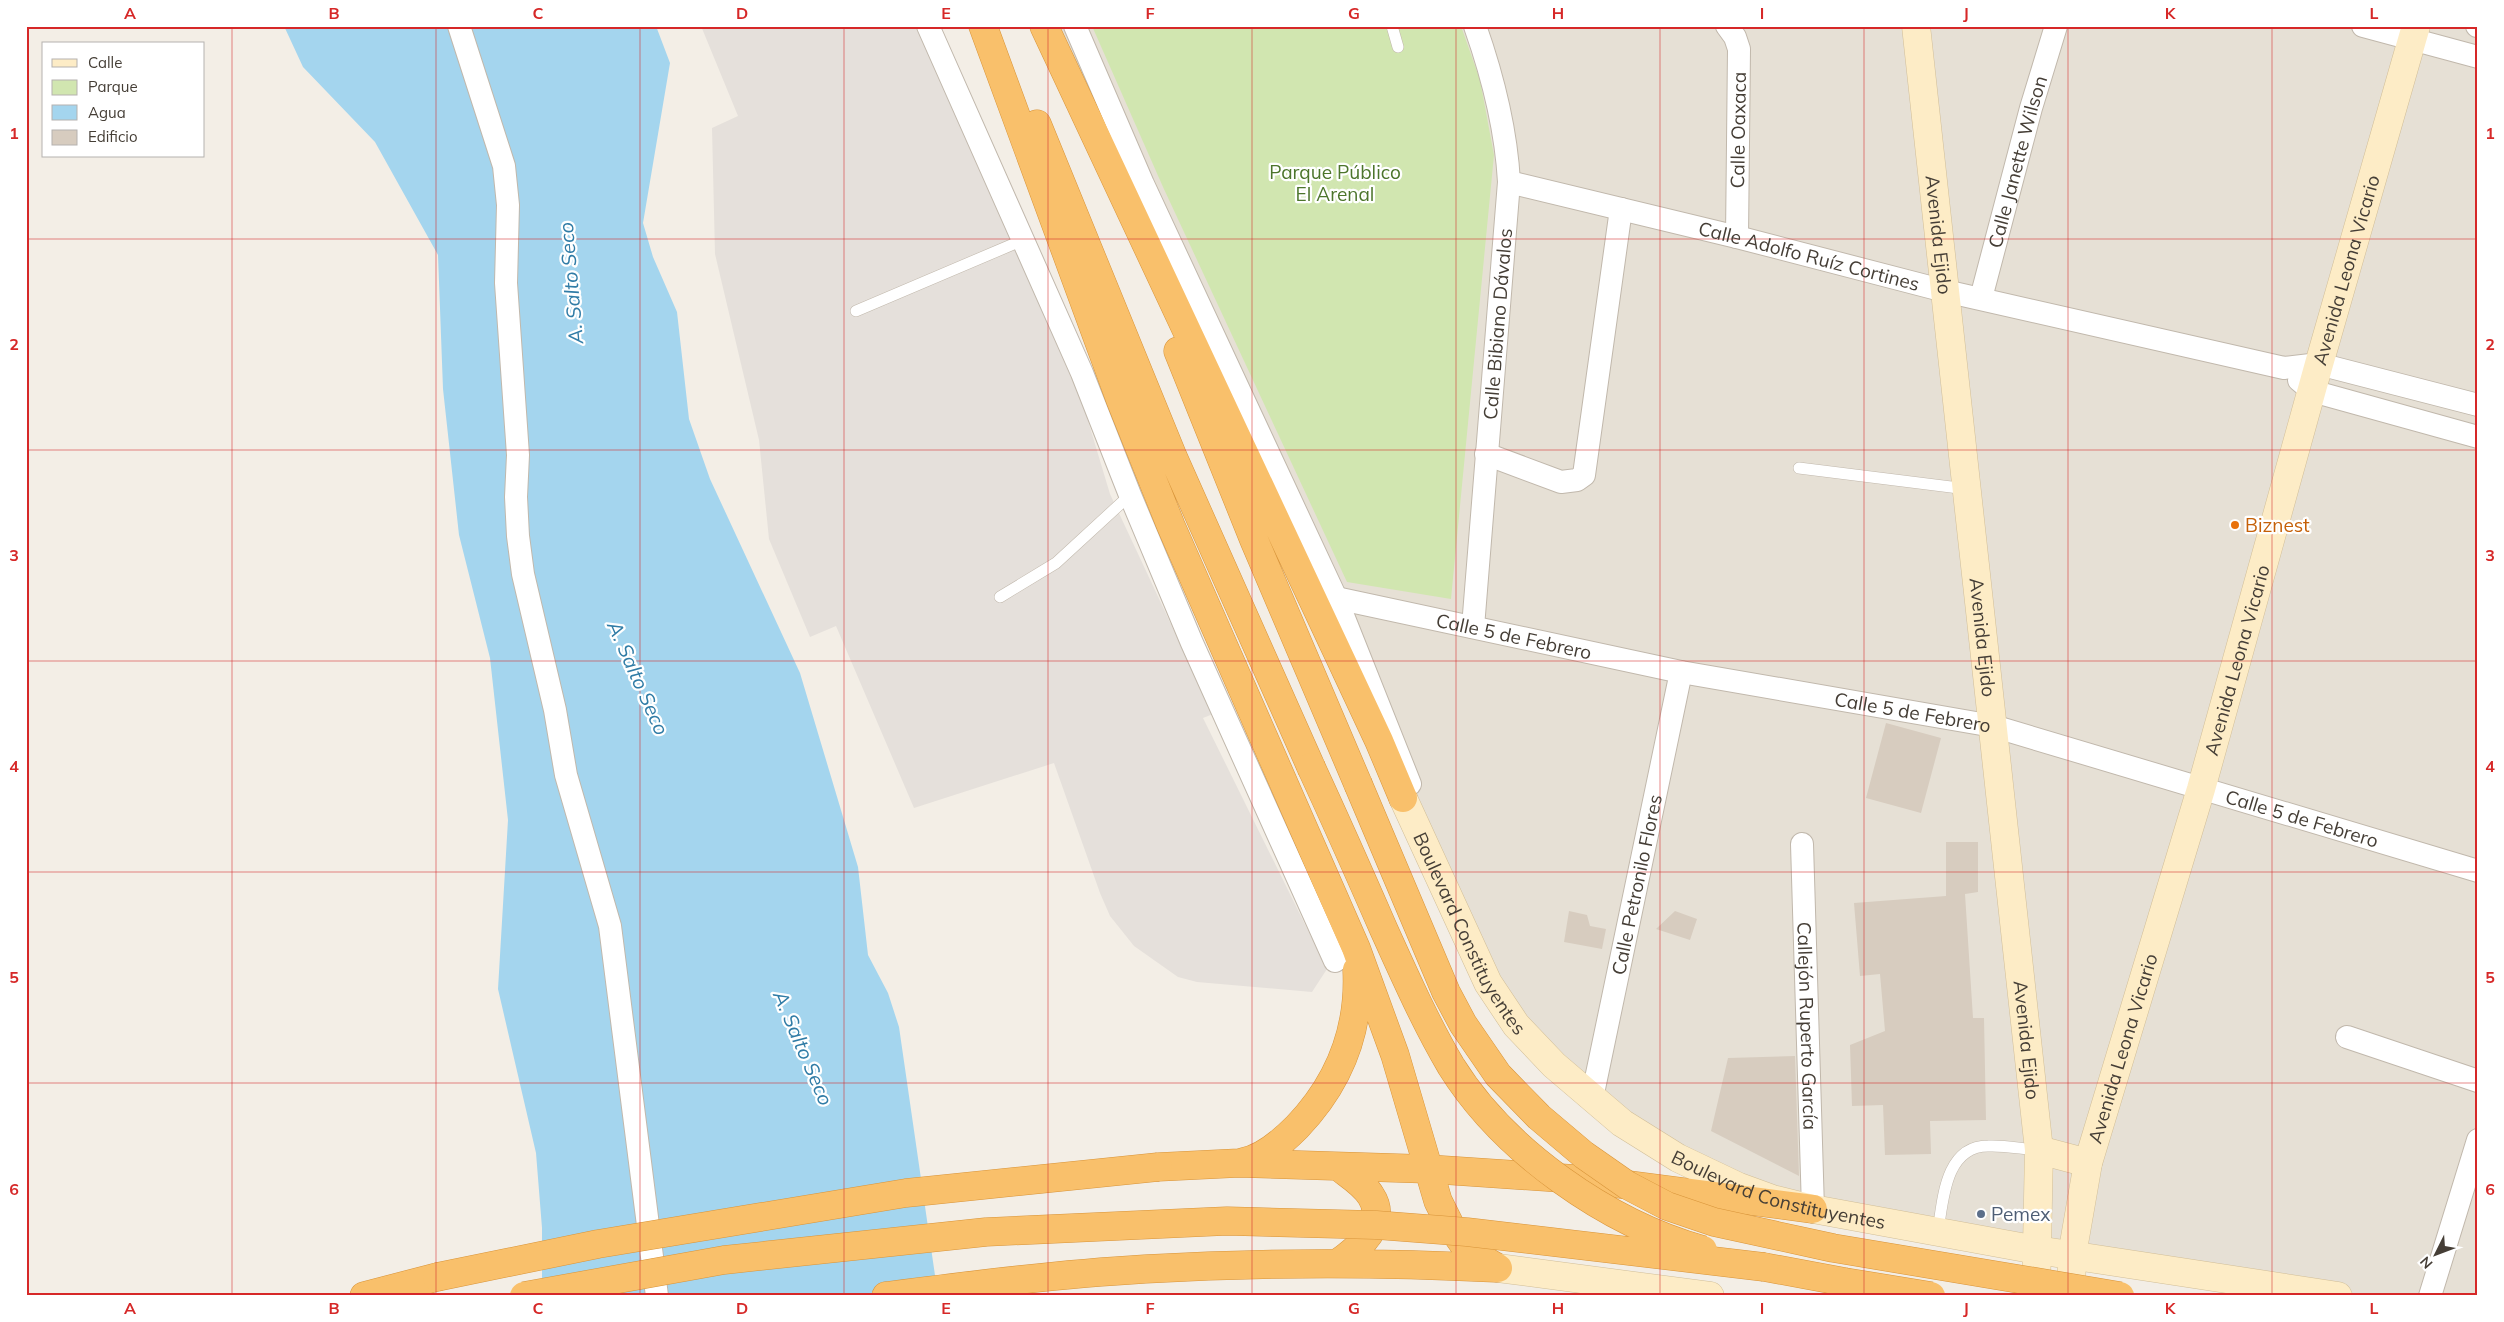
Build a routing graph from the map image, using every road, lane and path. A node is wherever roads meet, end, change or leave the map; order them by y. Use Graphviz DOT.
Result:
graph roads {
  1 [pos="459,26"];
  2 [pos="928,26"];
  3 [pos="983,26"];
  4 [pos="994,26"];
  5 [pos="1044,26"];
  6 [pos="1075,26"];
  7 [pos="1392,26"];
  8 [pos="1475,26"];
  9 [pos="1727,26"];
  10 [pos="1916,26"];
  11 [pos="2056,26"];
  12 [pos="2363,26"];
  13 [pos="2414,33"];
  14 [pos="1398,47"];
  15 [pos="2478,57"];
  16 [pos="1085,114"];
  17 [pos="1509,182"];
  18 [pos="1621,209"];
  19 [pos="1737,237"];
  20 [pos="1023,240"];
  21 [pos="1945,291"];
  22 [pos="1982,298"];
  23 [pos="856,311"];
  24 [pos="2319,364"];
  25 [pos="2284,368"];
  26 [pos="2312,391"];
  27 [pos="2478,405"];
  28 [pos="2478,436"];
  29 [pos="1486,454"];
  30 [pos="1799,468"];
  31 [pos="1967,490"];
  32 [pos="1130,496"];
  33 [pos="1000,597"];
  34 [pos="1336,598"];
  35 [pos="1473,627"];
  36 [pos="1681,672"];
  37 [pos="1993,726"];
  38 [pos="2201,789"];
  39 [pos="1403,798"];
  40 [pos="1802,844"];
  41 [pos="2478,870"];
  42 [pos="1346,955"];
  43 [pos="2347,1037"];
  44 [pos="2478,1081"];
  45 [pos="1592,1098"];
  46 [pos="2478,1140"];
  47 [pos="2039,1150"];
  48 [pos="1238,1163"];
  49 [pos="2088,1163"];
  50 [pos="1339,1166"];
  51 [pos="1428,1169"];
  52 [pos="1814,1209"];
  53 [pos="1879,1220"];
  54 [pos="1938,1232"];
  55 [pos="2037,1250"];
  56 [pos="2072,1255"];
  57 [pos="1338,1263"];
  58 [pos="1764,1267"];
  59 [pos="1498,1268"];
  60 [pos="2163,1268"];
  61 [pos="364,1296"];
  62 [pos="524,1296"];
  63 [pos="657,1296"];
  64 [pos="886,1296"];
  65 [pos="1710,1296"];
  66 [pos="1906,1296"];
  67 [pos="1931,1296"];
  68 [pos="2036,1296"];
  69 [pos="2071,1296"];
  70 [pos="2120,1296"];
  71 [pos="2338,1296"];
  72 [pos="2430,1296"];
  1 -- 63 [label="street"];
  2 -- 20 [label="street"];
  3 -- 42 [label="highway"];
  4 -- 58 [label="highway, bridge"];
  5 -- 16 [label="highway"];
  6 -- 34 [label="street"];
  7 -- 14 [label="lane"];
  8 -- 17 [label="street, Calle Bibiano Dávalos"];
  9 -- 19 [label="street, Calle Oaxaca"];
  10 -- 21 [label="street, Avenida Ejido"];
  11 -- 22 [label="street, Calle Janette Wilson"];
  12 -- 13 [label="street"];
  13 -- 15 [label="street"];
  13 -- 24 [label="street, Avenida Leona Vicario"];
  16 -- 39 [label="highway"];
  16 -- 70 [label="highway, Boulevard Constituyentes, bridge"];
  17 -- 18 [label="street, Calle Adolfo Ruíz Cortines"];
  17 -- 29 [label="street, Calle Bibiano Dávalos"];
  18 -- 19 [label="street, Calle Adolfo Ruíz Cortines"];
  18 -- 29 [label="street"];
  19 -- 21 [label="street, Calle Adolfo Ruíz Cortines"];
  20 -- 23 [label="lane"];
  20 -- 32 [label="street"];
  21 -- 22 [label="street, Calle Adolfo Ruíz Cortines"];
  21 -- 31 [label="street, Avenida Ejido"];
  22 -- 25 [label="street, Calle Adolfo Ruíz Cortines"];
  24 -- 25 [label="street, Calle Adolfo Ruíz Cortines"];
  24 -- 26 [label="street, Avenida Leona Vicario"];
  24 -- 27 [label="street, Calle Adolfo Ruíz Cortines"];
  25 -- 26 [label="street, Calle Adolfo Ruíz Cortines"];
  26 -- 28 [label="street, Calle Adolfo Ruíz Cortines"];
  26 -- 38 [label="street, Avenida Leona Vicario"];
  29 -- 35 [label="street, Calle Bibiano Dávalos"];
  30 -- 31 [label="lane"];
  31 -- 37 [label="street, Avenida Ejido"];
  32 -- 33 [label="lane"];
  32 -- 42 [label="street"];
  34 -- 35 [label="street, Calle 5 de Febrero"];
  34 -- 39 [label="street"];
  35 -- 36 [label="street, Calle 5 de Febrero"];
  36 -- 37 [label="street, Calle 5 de Febrero"];
  36 -- 45 [label="street, Calle Petronilo Flores"];
  37 -- 38 [label="street, Calle 5 de Febrero"];
  37 -- 47 [label="street, Avenida Ejido"];
  38 -- 41 [label="street, Calle 5 de Febrero"];
  38 -- 49 [label="street, Avenida Leona Vicario"];
  39 -- 45 [label="street, Boulevard Constituyentes"];
  40 -- 52 [label="street, Callejón Ruperto García"];
  42 -- 48 [label="highway"];
  42 -- 51 [label="highway"];
  43 -- 44 [label="street"];
  45 -- 52 [label="street, Boulevard Constituyentes"];
  46 -- 72 [label="street"];
  47 -- 49 [label="street"];
  47 -- 54 [label="lane"];
  47 -- 55 [label="street, Avenida Ejido"];
  48 -- 50 [label="highway"];
  48 -- 61 [label="highway, bridge"];
  49 -- 56 [label="street, Avenida Leona Vicario"];
  50 -- 51 [label="highway"];
  50 -- 57 [label="highway"];
  51 -- 52 [label="highway"];
  51 -- 59 [label="highway"];
  52 -- 53 [label="street, Boulevard Constituyentes"];
  53 -- 54 [label="street, Boulevard Constituyentes"];
  53 -- 66 [label="street"];
  54 -- 55 [label="street, Boulevard Constituyentes"];
  55 -- 56 [label="street, Boulevard Constituyentes"];
  55 -- 68 [label="street"];
  56 -- 60 [label="street, Boulevard Constituyentes"];
  56 -- 69 [label="street, Avenida Leona Vicario"];
  57 -- 59 [label="highway"];
  57 -- 64 [label="highway"];
  58 -- 62 [label="highway, bridge"];
  58 -- 67 [label="highway, bridge"];
  59 -- 65 [label="street"];
  60 -- 70 [label="street"];
  60 -- 71 [label="street, Boulevard Constituyentes"];
}
